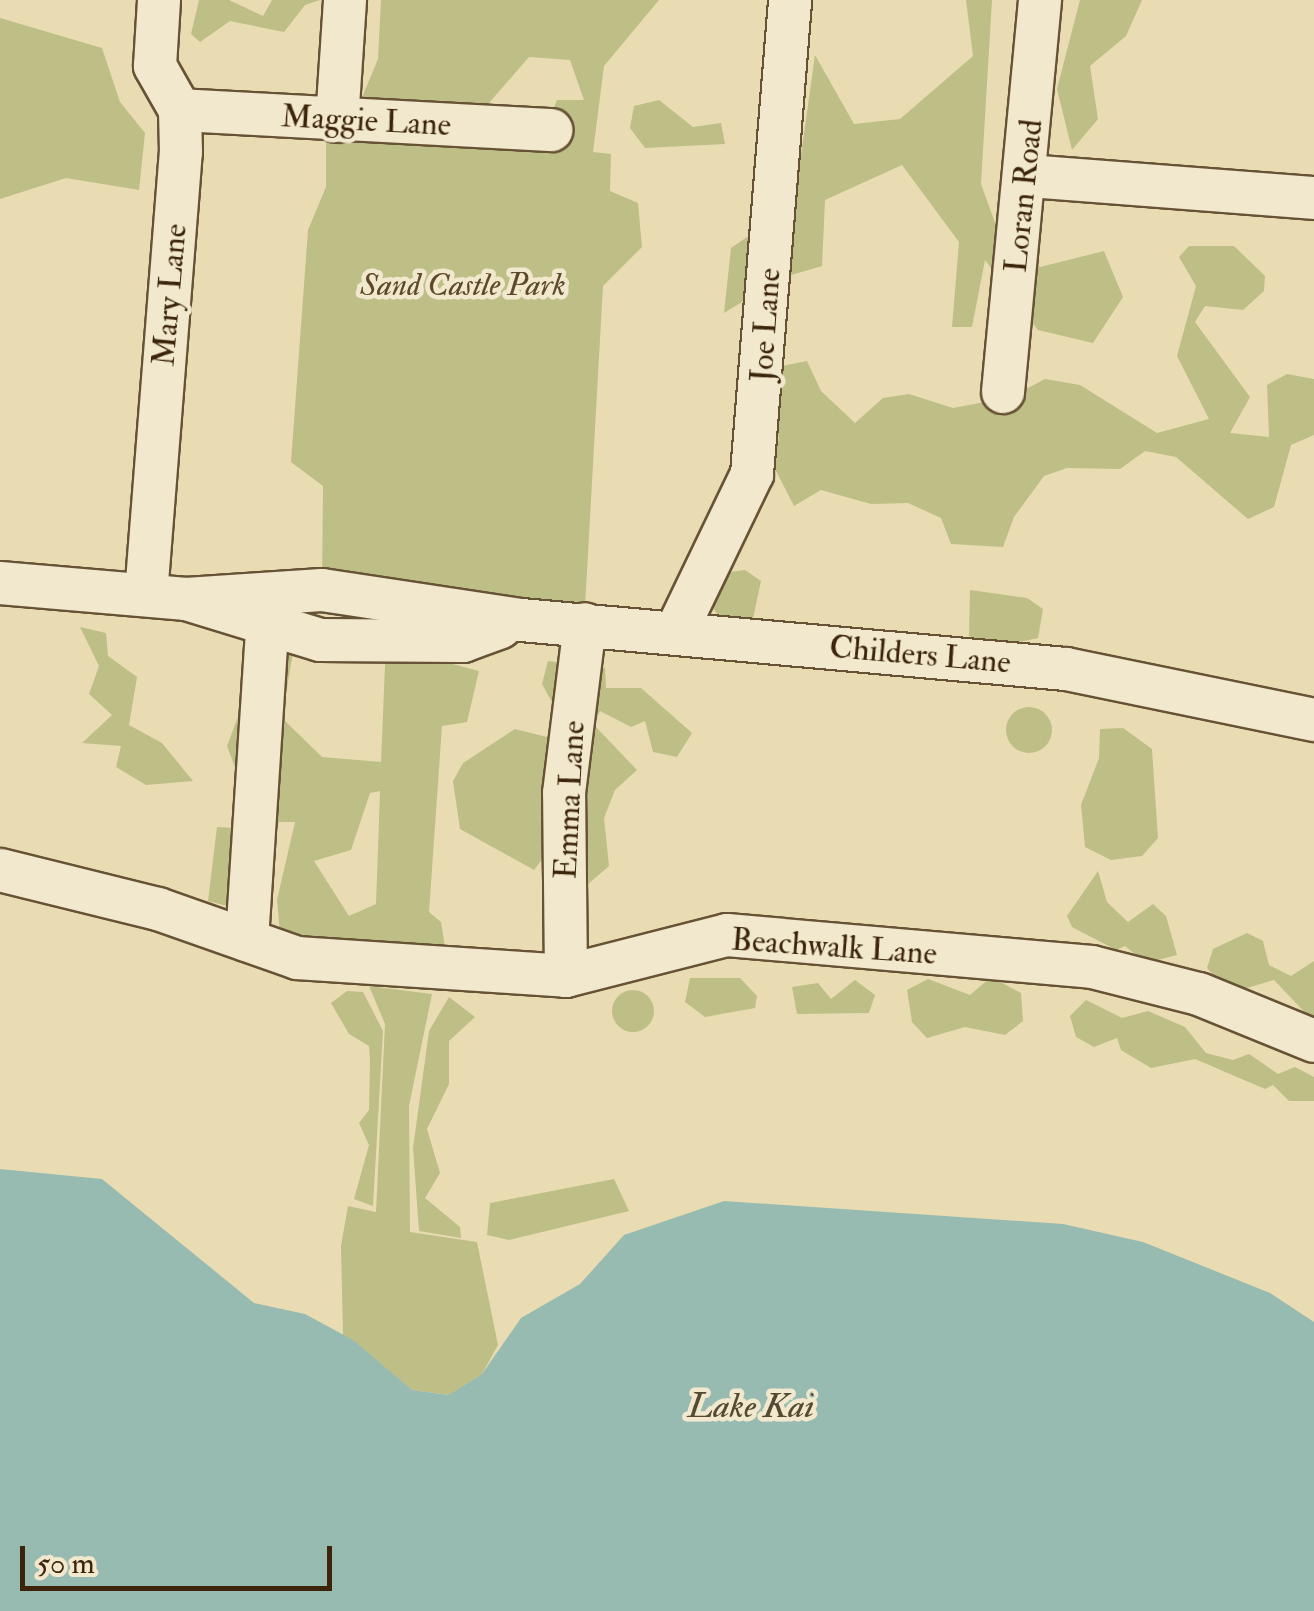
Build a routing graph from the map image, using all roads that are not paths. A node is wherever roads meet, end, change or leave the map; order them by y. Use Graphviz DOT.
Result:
graph roads {
  1 [pos="159,0"];
  2 [pos="345,0"];
  3 [pos="790,0"];
  4 [pos="1040,0"];
  5 [pos="180,110"];
  6 [pos="337,121"];
  7 [pos="551,130"];
  8 [pos="1028,176"];
  9 [pos="1314,198"];
  10 [pos="1003,392"];
  11 [pos="0,583"];
  12 [pos="166,597"];
  13 [pos="269,608"];
  14 [pos="585,624"];
  15 [pos="676,632"];
  16 [pos="1314,720"];
  17 [pos="0,870"];
  18 [pos="247,940"];
  19 [pos="566,976"];
  20 [pos="1314,1040"];
  1 -- 5 [label="street"];
  2 -- 6 [label="street"];
  3 -- 15 [label="street, Joe Lane"];
  4 -- 8 [label="street, Loran Road"];
  5 -- 6 [label="street, Maggie Lane"];
  5 -- 12 [label="street, Mary Lane"];
  6 -- 7 [label="street, Maggie Lane"];
  8 -- 9 [label="street"];
  8 -- 10 [label="street, Loran Road"];
  11 -- 12 [label="street, Childers Lane"];
  12 -- 13 [label="street, Childers Lane"];
  13 -- 14 [label="street, Childers Lane"];
  13 -- 18 [label="street"];
  14 -- 15 [label="street, Childers Lane"];
  14 -- 19 [label="street, Emma Lane"];
  15 -- 16 [label="street, Childers Lane"];
  17 -- 18 [label="street, Beachwalk Lane"];
  18 -- 19 [label="street, Beachwalk Lane"];
  19 -- 20 [label="street, Beachwalk Lane"];
}
